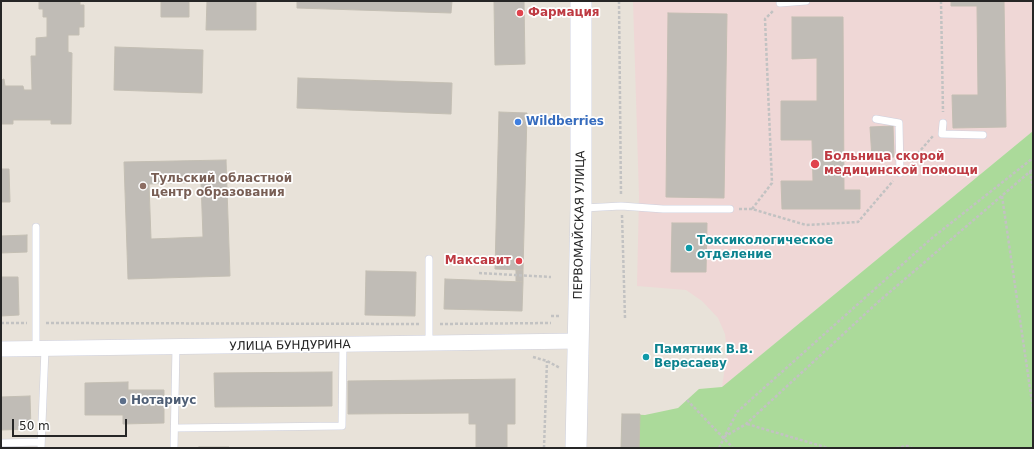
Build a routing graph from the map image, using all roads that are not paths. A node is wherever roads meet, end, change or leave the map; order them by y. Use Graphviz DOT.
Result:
graph roads {
  1 [pos="581,1"];
  2 [pos="806,1"];
  3 [pos="780,3"];
  4 [pos="876,119"];
  5 [pos="943,123"];
  6 [pos="983,135"];
  7 [pos="900,173"];
  8 [pos="581,208"];
  9 [pos="730,210"];
  10 [pos="36,227"];
  11 [pos="429,259"];
  12 [pos="578,341"];
  13 [pos="429,344"];
  14 [pos="343,345"];
  15 [pos="176,347"];
  16 [pos="1,349"];
  17 [pos="40,349"];
  18 [pos="175,428"];
  19 [pos="1,443"];
  20 [pos="41,445"];
  21 [pos="174,448"];
  22 [pos="576,448"];
  1 -- 8 [label="main road, ПЕРВОМАЙСКАЯ УЛИЦА"];
  2 -- 3 [label="lane"];
  4 -- 7 [label="lane"];
  5 -- 6 [label="lane"];
  8 -- 9 [label="lane"];
  8 -- 12 [label="main road, ПЕРВОМАЙСКАЯ УЛИЦА"];
  10 -- 17 [label="lane"];
  11 -- 13 [label="lane"];
  12 -- 13 [label="street, УЛИЦА БУНДУРИНА"];
  12 -- 22 [label="main road, ПЕРВОМАЙСКАЯ УЛИЦА"];
  13 -- 14 [label="street, УЛИЦА БУНДУРИНА"];
  14 -- 15 [label="street, УЛИЦА БУНДУРИНА"];
  14 -- 18 [label="lane"];
  15 -- 17 [label="street, УЛИЦА БУНДУРИНА"];
  15 -- 18 [label="lane"];
  16 -- 17 [label="street, УЛИЦА БУНДУРИНА"];
  17 -- 20 [label="lane"];
  18 -- 21 [label="lane"];
  19 -- 20 [label="lane"];
}
